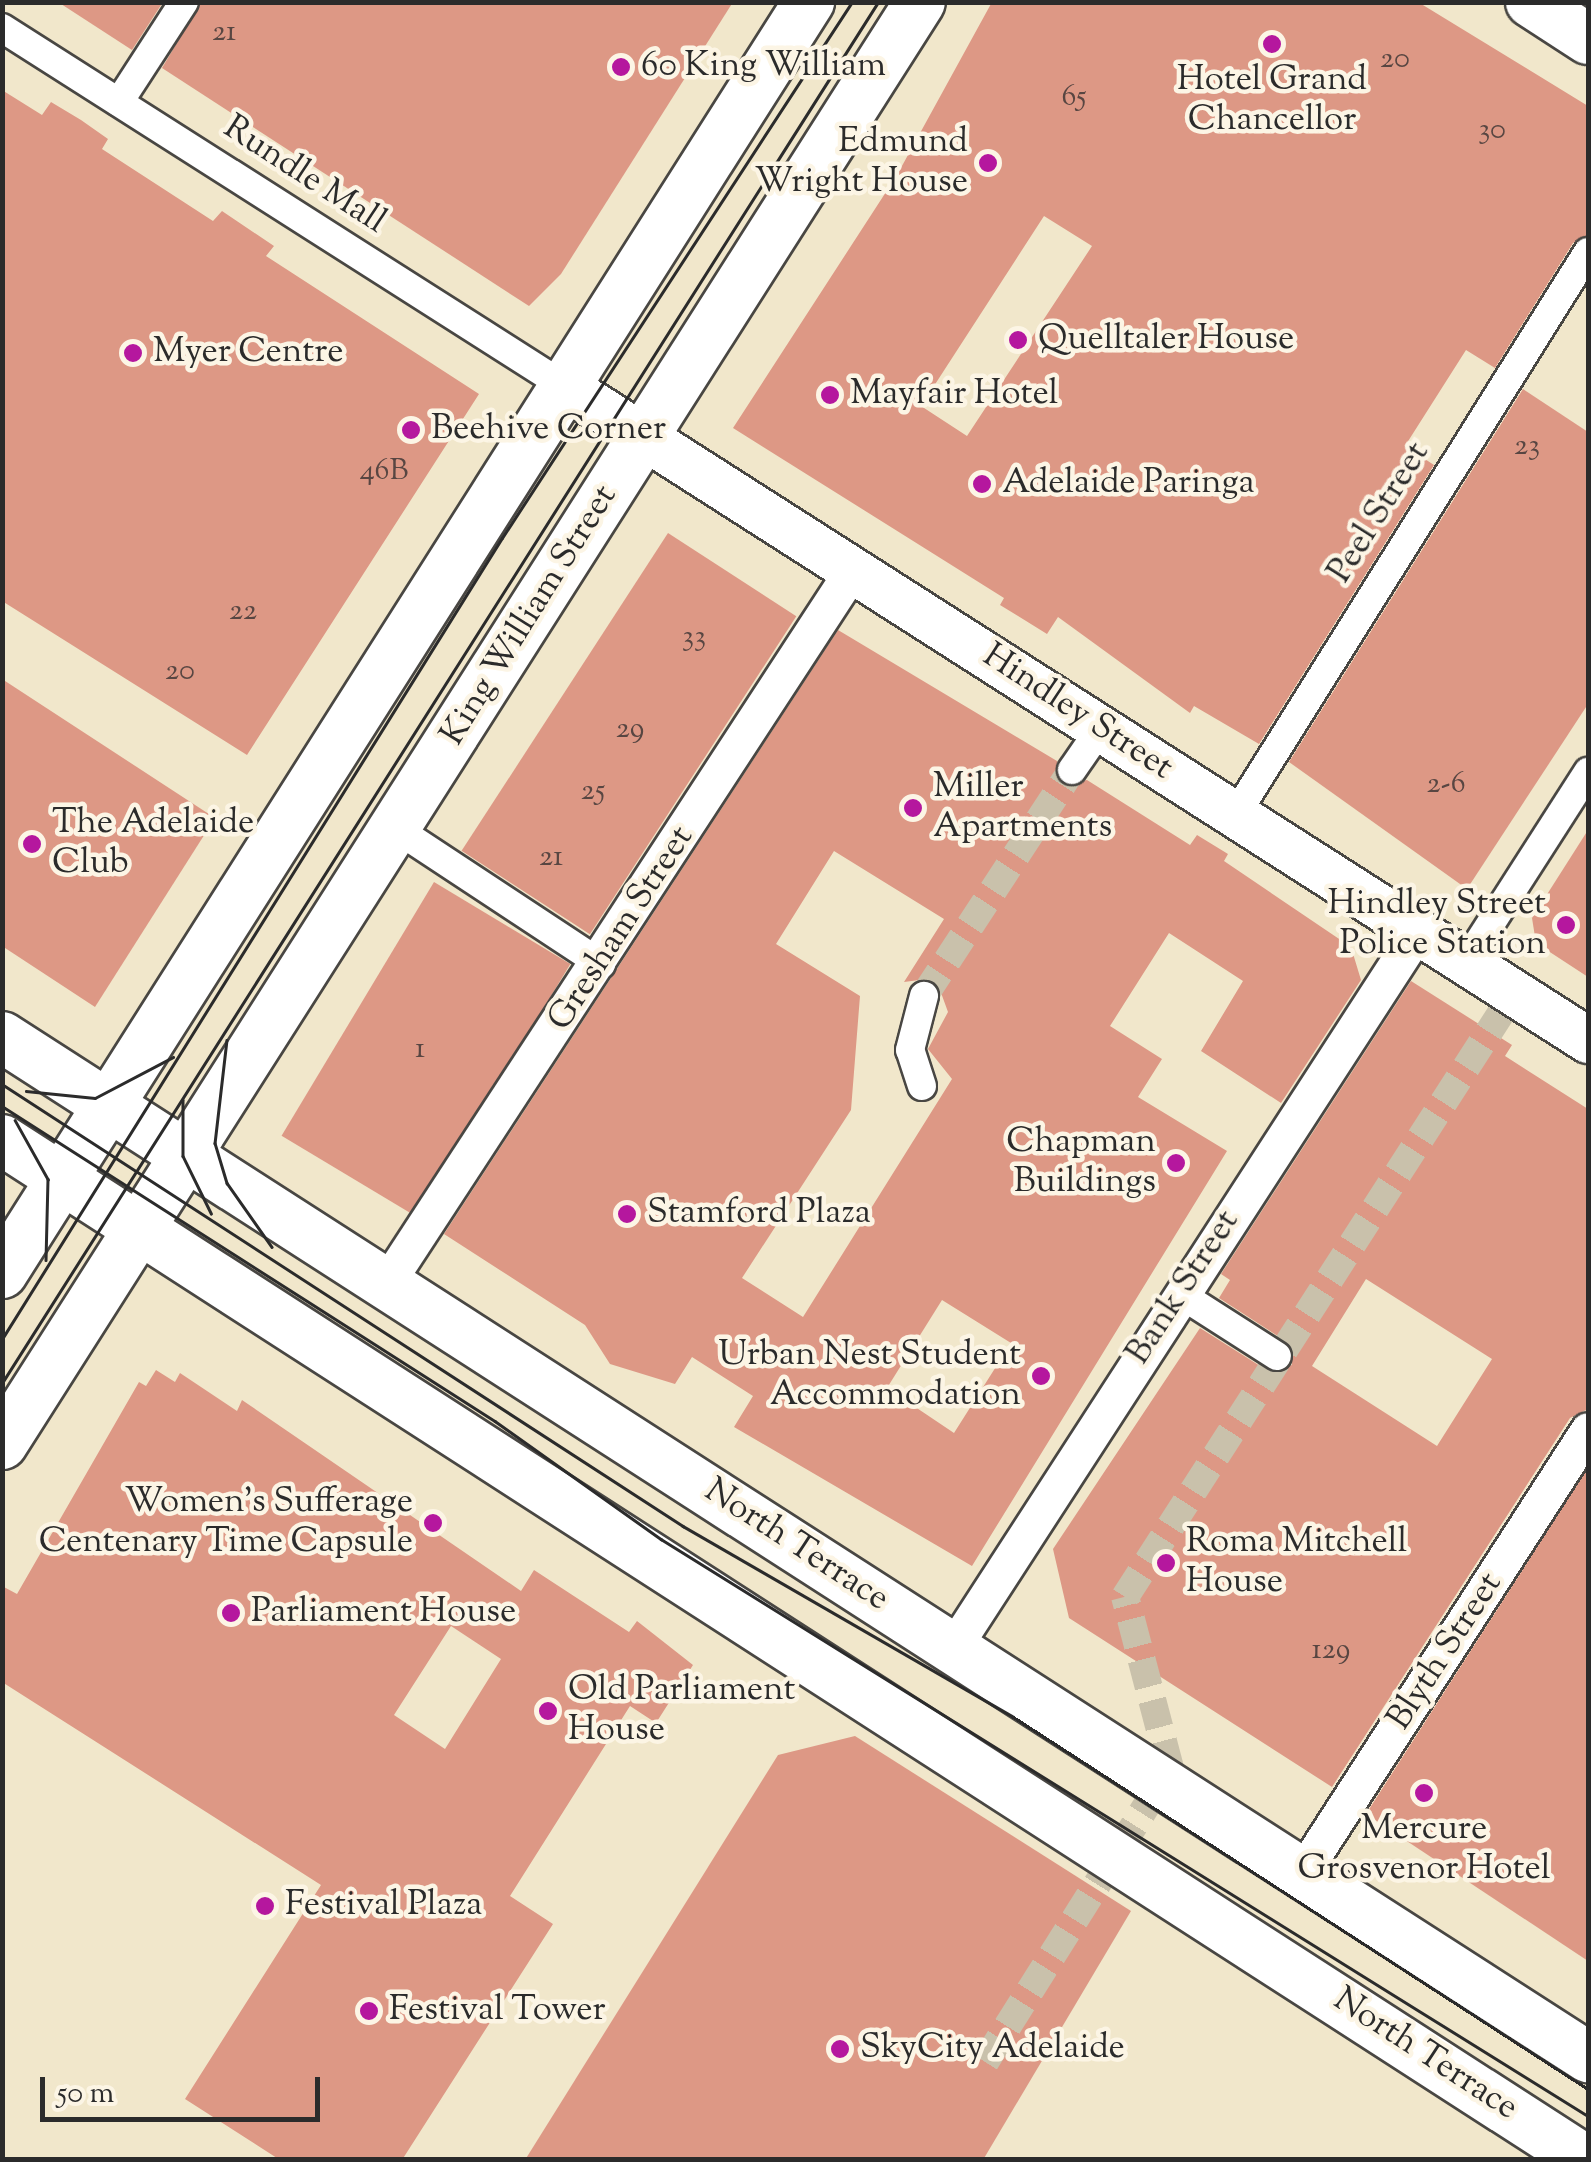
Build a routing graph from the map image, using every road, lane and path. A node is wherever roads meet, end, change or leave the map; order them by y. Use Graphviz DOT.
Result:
graph roads {
  1 [pos="184,2"];
  2 [pos="809,2"];
  3 [pos="920,2"];
  4 [pos="1532,2"];
  5 [pos="2,28"];
  6 [pos="1588,39"];
  7 [pos="119,102"];
  8 [pos="1588,252"];
  9 [pos="566,387"];
  10 [pos="644,436"];
  11 [pos="853,570"];
  12 [pos="1101,728"];
  13 [pos="1072,770"];
  14 [pos="1588,772"];
  15 [pos="1236,814"];
  16 [pos="396,828"];
  17 [pos="1418,931"];
  18 [pos="1466,962"];
  19 [pos="601,964"];
  20 [pos="924,996"];
  21 [pos="2,1037"];
  22 [pos="1588,1040"];
  23 [pos="922,1086"];
  24 [pos="108,1106"];
  25 [pos="2,1140"];
  26 [pos="184,1156"];
  27 [pos="60,1177"];
  28 [pos="137,1227"];
  29 [pos="2,1273"];
  30 [pos="386,1284"];
  31 [pos="1180,1294"];
  32 [pos="1277,1356"];
  33 [pos="1588,1430"];
  34 [pos="2,1444"];
  35 [pos="953,1648"];
  36 [pos="1302,1873"];
  37 [pos="1588,2057"];
  38 [pos="1581,2144"];
  1 -- 7 [label="street"];
  2 -- 9 [label="main road"];
  3 -- 10 [label="main road, King William Street"];
  4 -- 6 [label="main road"];
  5 -- 7 [label="street, Rundle Mall"];
  7 -- 9 [label="street, Rundle Mall"];
  8 -- 15 [label="street, Peel Street"];
  9 -- 10 [label="street, Hindley Street"];
  9 -- 24 [label="main road"];
  10 -- 11 [label="street, Hindley Street"];
  10 -- 16 [label="main road, King William Street"];
  11 -- 12 [label="street, Hindley Street"];
  11 -- 19 [label="street, Gresham Street"];
  12 -- 13 [label="street"];
  12 -- 15 [label="street, Hindley Street"];
  14 -- 18 [label="street"];
  15 -- 17 [label="street, Hindley Street"];
  16 -- 19 [label="street"];
  16 -- 26 [label="main road, King William Street"];
  17 -- 18 [label="street, Hindley Street"];
  17 -- 31 [label="street, Bank Street"];
  18 -- 22 [label="street, Hindley Street"];
  19 -- 30 [label="street, Gresham Street"];
  20 -- 23 [label="street"];
  21 -- 24 [label="main road, North Terrace"];
  24 -- 26 [label="main road, North Terrace"];
  24 -- 27 [label="main road"];
  25 -- 27 [label="main road, North Terrace"];
  26 -- 28 [label="main road, King William Street"];
  26 -- 30 [label="main road, North Terrace"];
  27 -- 28 [label="main road, North Terrace"];
  27 -- 29 [label="main road"];
  28 -- 34 [label="main road, King William Street"];
  28 -- 38 [label="main road, North Terrace"];
  30 -- 35 [label="main road, North Terrace"];
  31 -- 32 [label="street"];
  31 -- 35 [label="street, Bank Street"];
  33 -- 36 [label="street, Blyth Street"];
  35 -- 36 [label="main road, North Terrace"];
  36 -- 37 [label="main road, North Terrace"];
}
